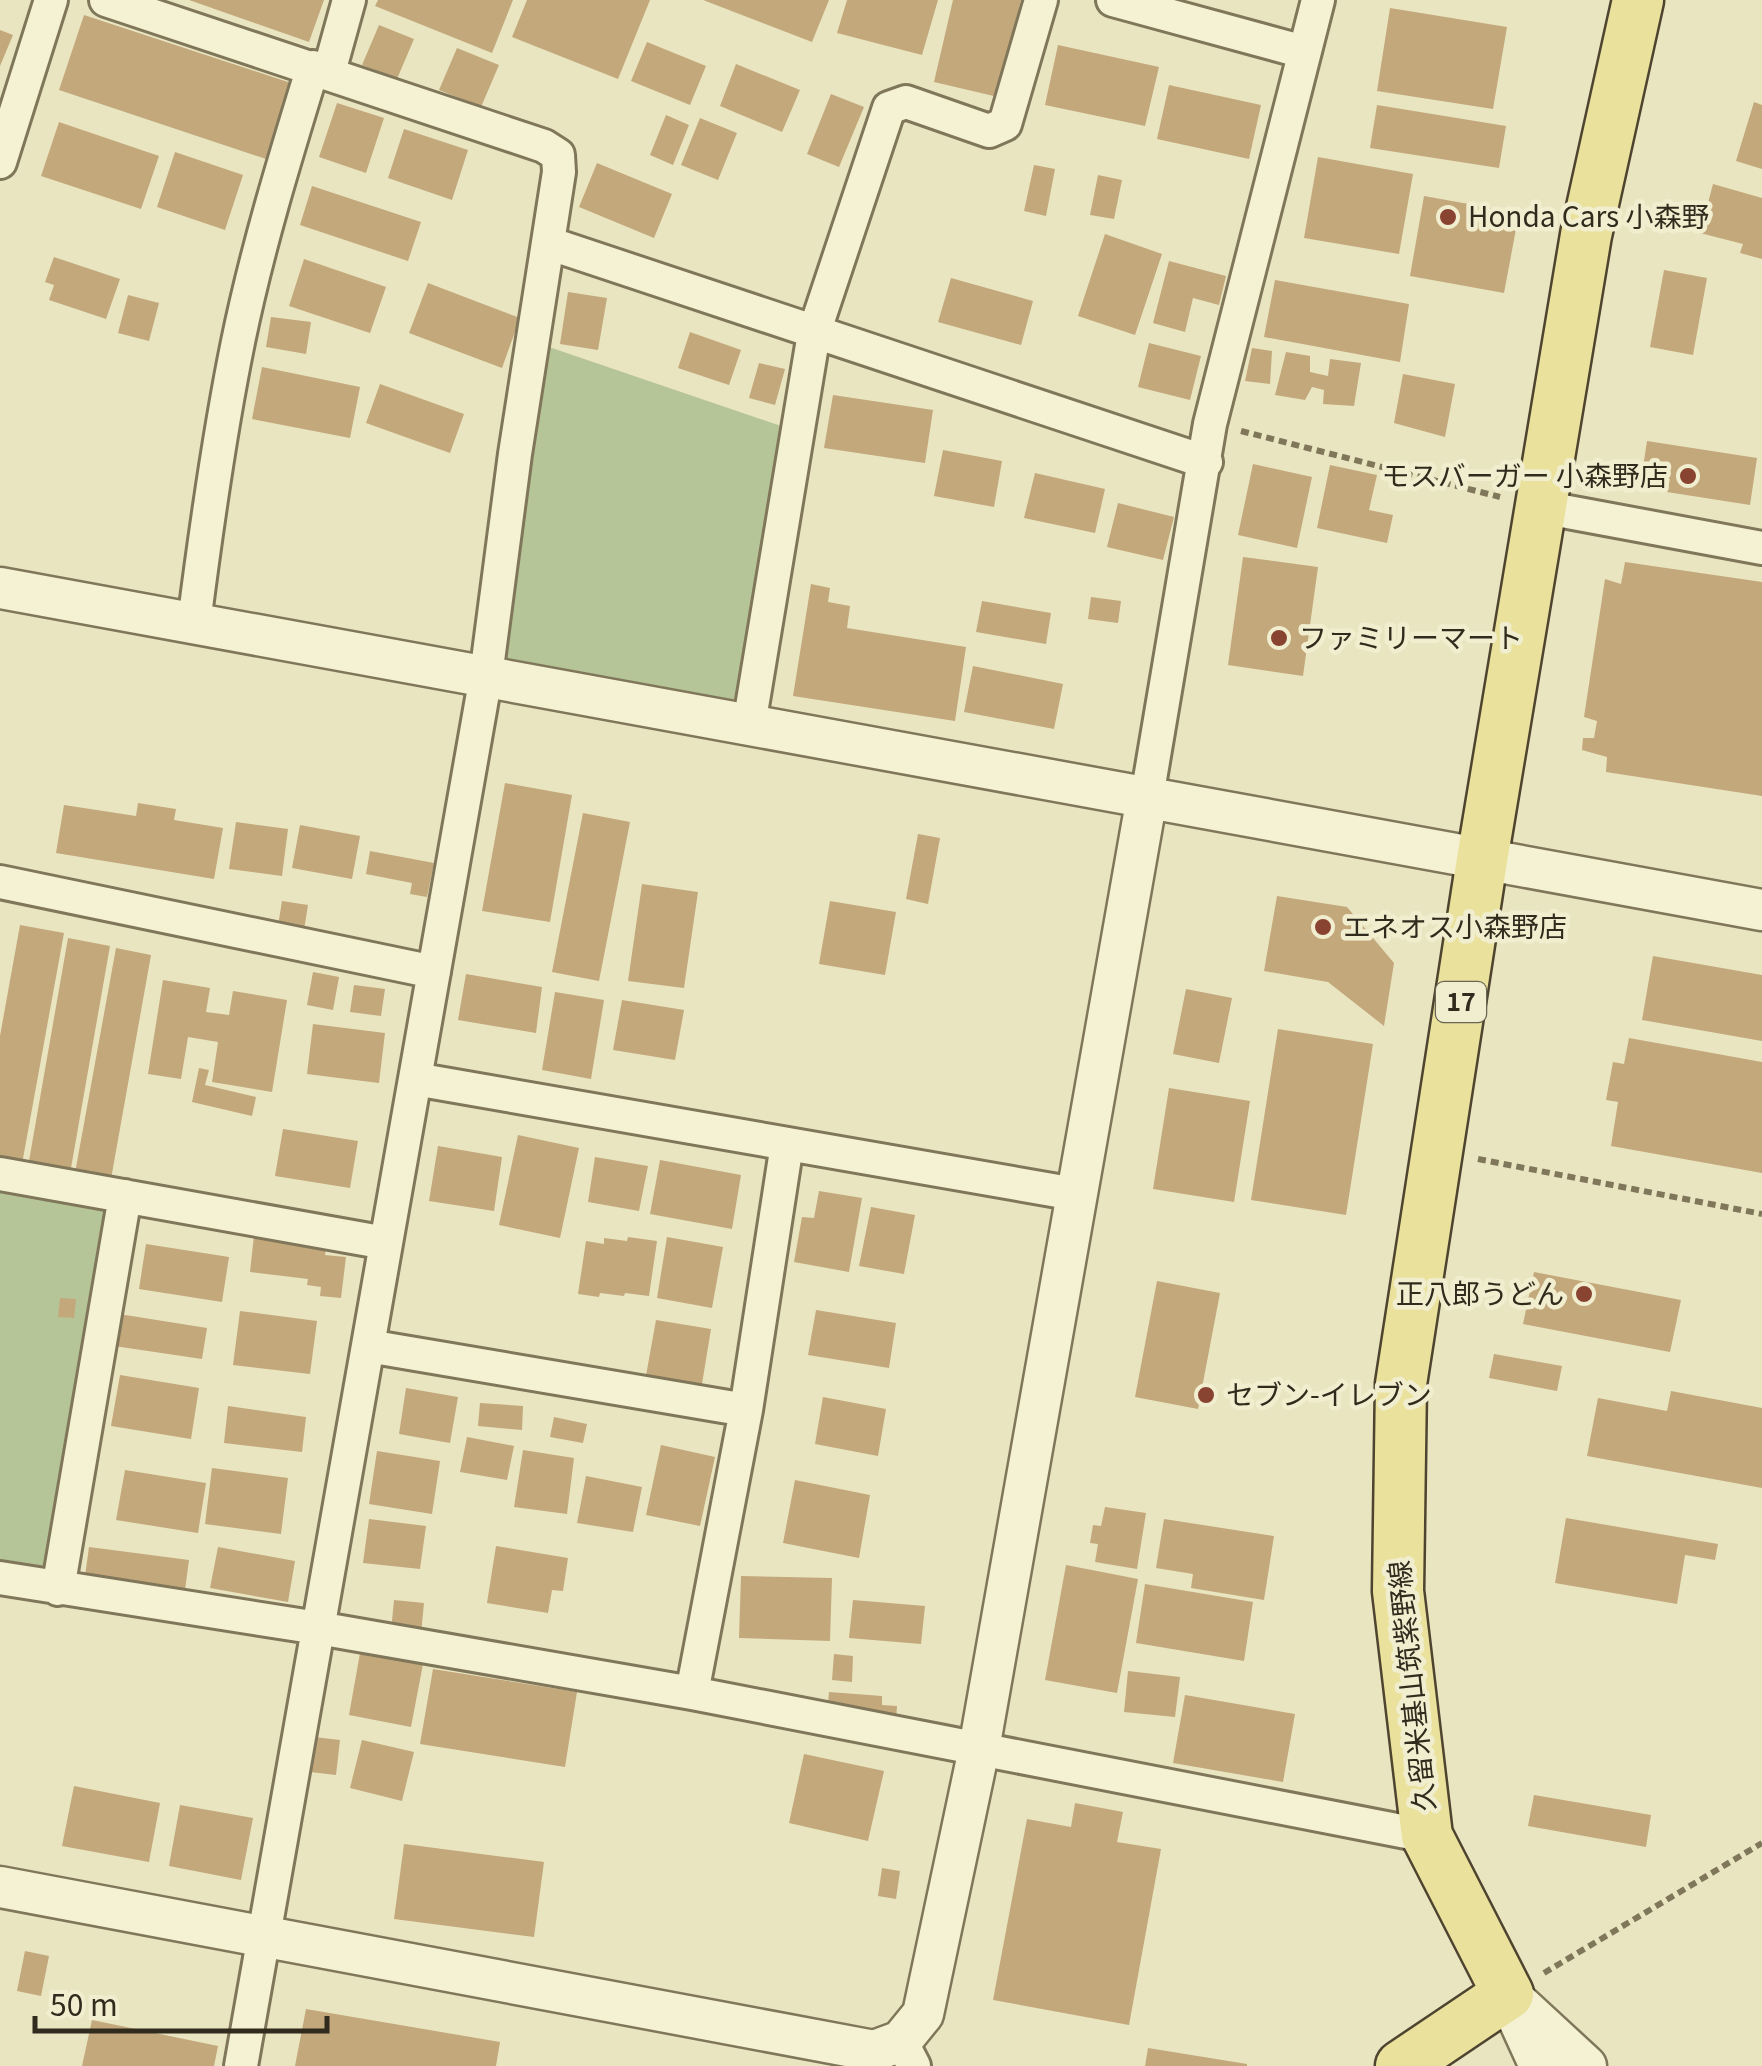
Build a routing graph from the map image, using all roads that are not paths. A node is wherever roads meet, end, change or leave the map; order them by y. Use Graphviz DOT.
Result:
graph roads {
  1 [pos="51,0"];
  2 [pos="106,0"];
  3 [pos="349,0"];
  4 [pos="1042,0"];
  5 [pos="1113,0"];
  6 [pos="1318,0"];
  7 [pos="1638,0"];
  8 [pos="1304,52"];
  9 [pos="321,70"];
  10 [pos="0,162"];
  11 [pos="548,243"];
  12 [pos="814,333"];
  13 [pos="1206,462"];
  14 [pos="1541,507"];
  15 [pos="1762,548"];
  16 [pos="0,588"];
  17 [pos="194,623"];
  18 [pos="486,676"];
  19 [pos="749,725"];
  20 [pos="1147,798"];
  21 [pos="1482,860"];
  22 [pos="0,882"];
  23 [pos="1762,910"];
  24 [pos="434,972"];
  25 [pos="415,1080"];
  26 [pos="787,1144"];
  27 [pos="0,1174"];
  28 [pos="1075,1194"];
  29 [pos="124,1196"];
  30 [pos="386,1243"];
  31 [pos="368,1346"];
  32 [pos="746,1410"];
  33 [pos="0,1578"];
  34 [pos="58,1589"];
  35 [pos="318,1628"];
  36 [pos="692,1694"];
  37 [pos="978,1749"];
  38 [pos="1428,1836"];
  39 [pos="0,1887"];
  40 [pos="264,1934"];
  41 [pos="1508,1994"];
  42 [pos="907,2054"];
  43 [pos="240,2066"];
  44 [pos="1401,2066"];
  45 [pos="1540,2066"];
  46 [pos="1586,2066"];
  1 -- 10 [label="street"];
  2 -- 9 [label="street"];
  3 -- 9 [label="street"];
  4 -- 12 [label="street"];
  5 -- 8 [label="street"];
  6 -- 8 [label="street"];
  7 -- 14 [label="main road, 久留米基山筑紫野線 / 17"];
  8 -- 13 [label="street"];
  9 -- 11 [label="street"];
  9 -- 17 [label="street"];
  11 -- 12 [label="street"];
  11 -- 18 [label="street"];
  12 -- 13 [label="street"];
  12 -- 19 [label="street"];
  13 -- 20 [label="street"];
  14 -- 15 [label="street"];
  14 -- 21 [label="main road, 久留米基山筑紫野線 / 17"];
  16 -- 17 [label="street"];
  17 -- 18 [label="street"];
  18 -- 19 [label="street"];
  18 -- 24 [label="street"];
  19 -- 20 [label="street"];
  20 -- 21 [label="street"];
  20 -- 28 [label="street"];
  21 -- 23 [label="street"];
  21 -- 38 [label="main road, 久留米基山筑紫野線 / 17"];
  22 -- 24 [label="street"];
  24 -- 25 [label="street"];
  25 -- 26 [label="street"];
  25 -- 30 [label="street"];
  26 -- 28 [label="street"];
  26 -- 32 [label="street"];
  27 -- 29 [label="street"];
  28 -- 37 [label="street"];
  29 -- 30 [label="street"];
  29 -- 34 [label="street"];
  30 -- 31 [label="street"];
  31 -- 32 [label="street"];
  31 -- 35 [label="street"];
  32 -- 36 [label="street"];
  33 -- 34 [label="street"];
  34 -- 35 [label="street"];
  35 -- 36 [label="street"];
  35 -- 40 [label="street"];
  36 -- 37 [label="street"];
  37 -- 38 [label="street"];
  37 -- 42 [label="street"];
  38 -- 41 [label="main road, 久留米基山筑紫野線 / 17"];
  39 -- 40 [label="street"];
  40 -- 42 [label="street"];
  40 -- 43 [label="street"];
  41 -- 44 [label="main road"];
  41 -- 45 [label="street"];
  41 -- 46 [label="street"];
}
